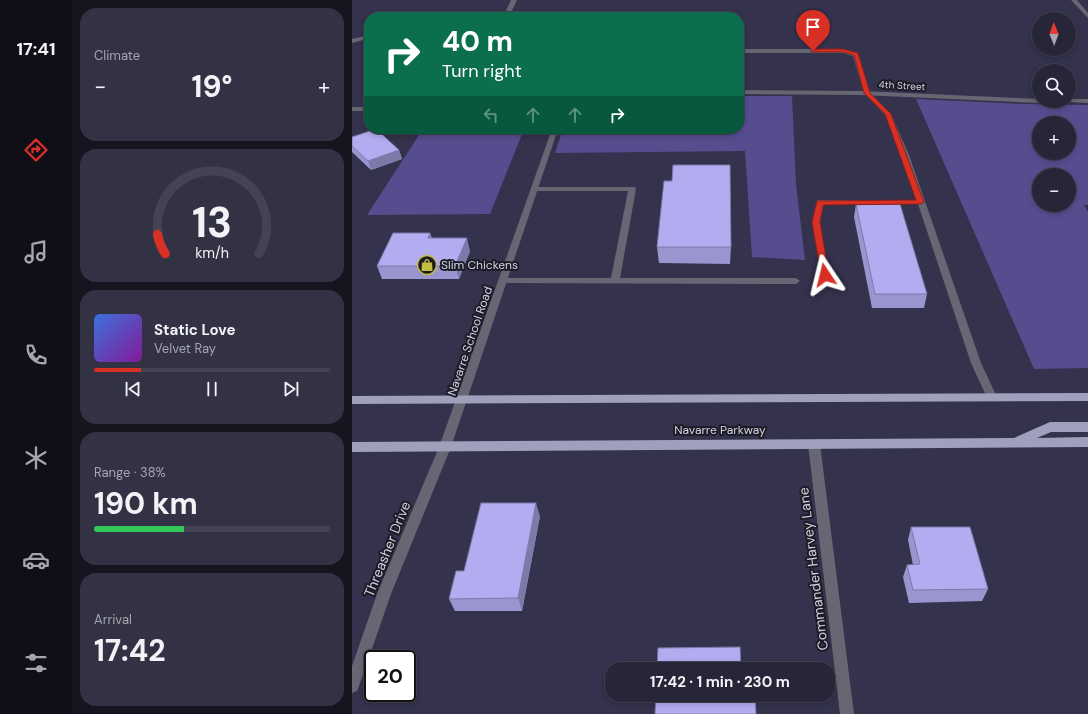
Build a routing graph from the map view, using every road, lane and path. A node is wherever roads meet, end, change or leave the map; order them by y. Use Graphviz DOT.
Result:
graph roads {
  1 [pos="514,0"];
  2 [pos="1074,0"];
  3 [pos="508,12"];
  4 [pos="1088,16"];
  5 [pos="364,38"];
  6 [pos="352,41"];
  7 [pos="744,51"];
  8 [pos="744,92"];
  9 [pos="867,93"];
  10 [pos="1032,100"];
  11 [pos="1076,101"];
  12 [pos="1088,101"];
  13 [pos="352,109"];
  14 [pos="364,109"];
  15 [pos="553,134"];
  16 [pos="535,189"];
  17 [pos="921,202"];
  18 [pos="825,275"];
  19 [pos="504,281"];
  20 [pos="615,281"];
  21 [pos="796,281"];
  22 [pos="992,397"];
  23 [pos="1088,397"];
  24 [pos="462,399"];
  25 [pos="352,400"];
  26 [pos="1088,427"];
  27 [pos="1013,442"];
  28 [pos="1088,442"];
  29 [pos="814,444"];
  30 [pos="352,447"];
  31 [pos="445,447"];
  32 [pos="352,686"];
  33 [pos="847,714"];
  1 -- 3 [label="street"];
  2 -- 4 [label="street"];
  5 -- 6 [label="street"];
  7 -- 9 [label="street"];
  8 -- 9 [label="street, 4th Street"];
  9 -- 10 [label="street, 4th Street"];
  9 -- 17 [label="street"];
  11 -- 12 [label="street"];
  13 -- 14 [label="street"];
  15 -- 16 [label="street, Navarre School Road"];
  16 -- 19 [label="street, Navarre School Road"];
  16 -- 20 [label="street"];
  17 -- 18 [label="street"];
  17 -- 22 [label="street"];
  19 -- 20 [label="street"];
  19 -- 24 [label="street, Navarre School Road"];
  20 -- 21 [label="street"];
  22 -- 23 [label="highway"];
  22 -- 24 [label="highway"];
  24 -- 25 [label="highway"];
  24 -- 31 [label="street, Navarre School Road"];
  26 -- 27 [label="highway"];
  27 -- 28 [label="highway, Navarre Parkway"];
  27 -- 29 [label="highway, Navarre Parkway"];
  29 -- 31 [label="highway, Navarre Parkway"];
  29 -- 33 [label="street, Commander Harvey Lane"];
  30 -- 31 [label="highway, Navarre Parkway"];
  31 -- 32 [label="street, Threasher Drive"];
}
